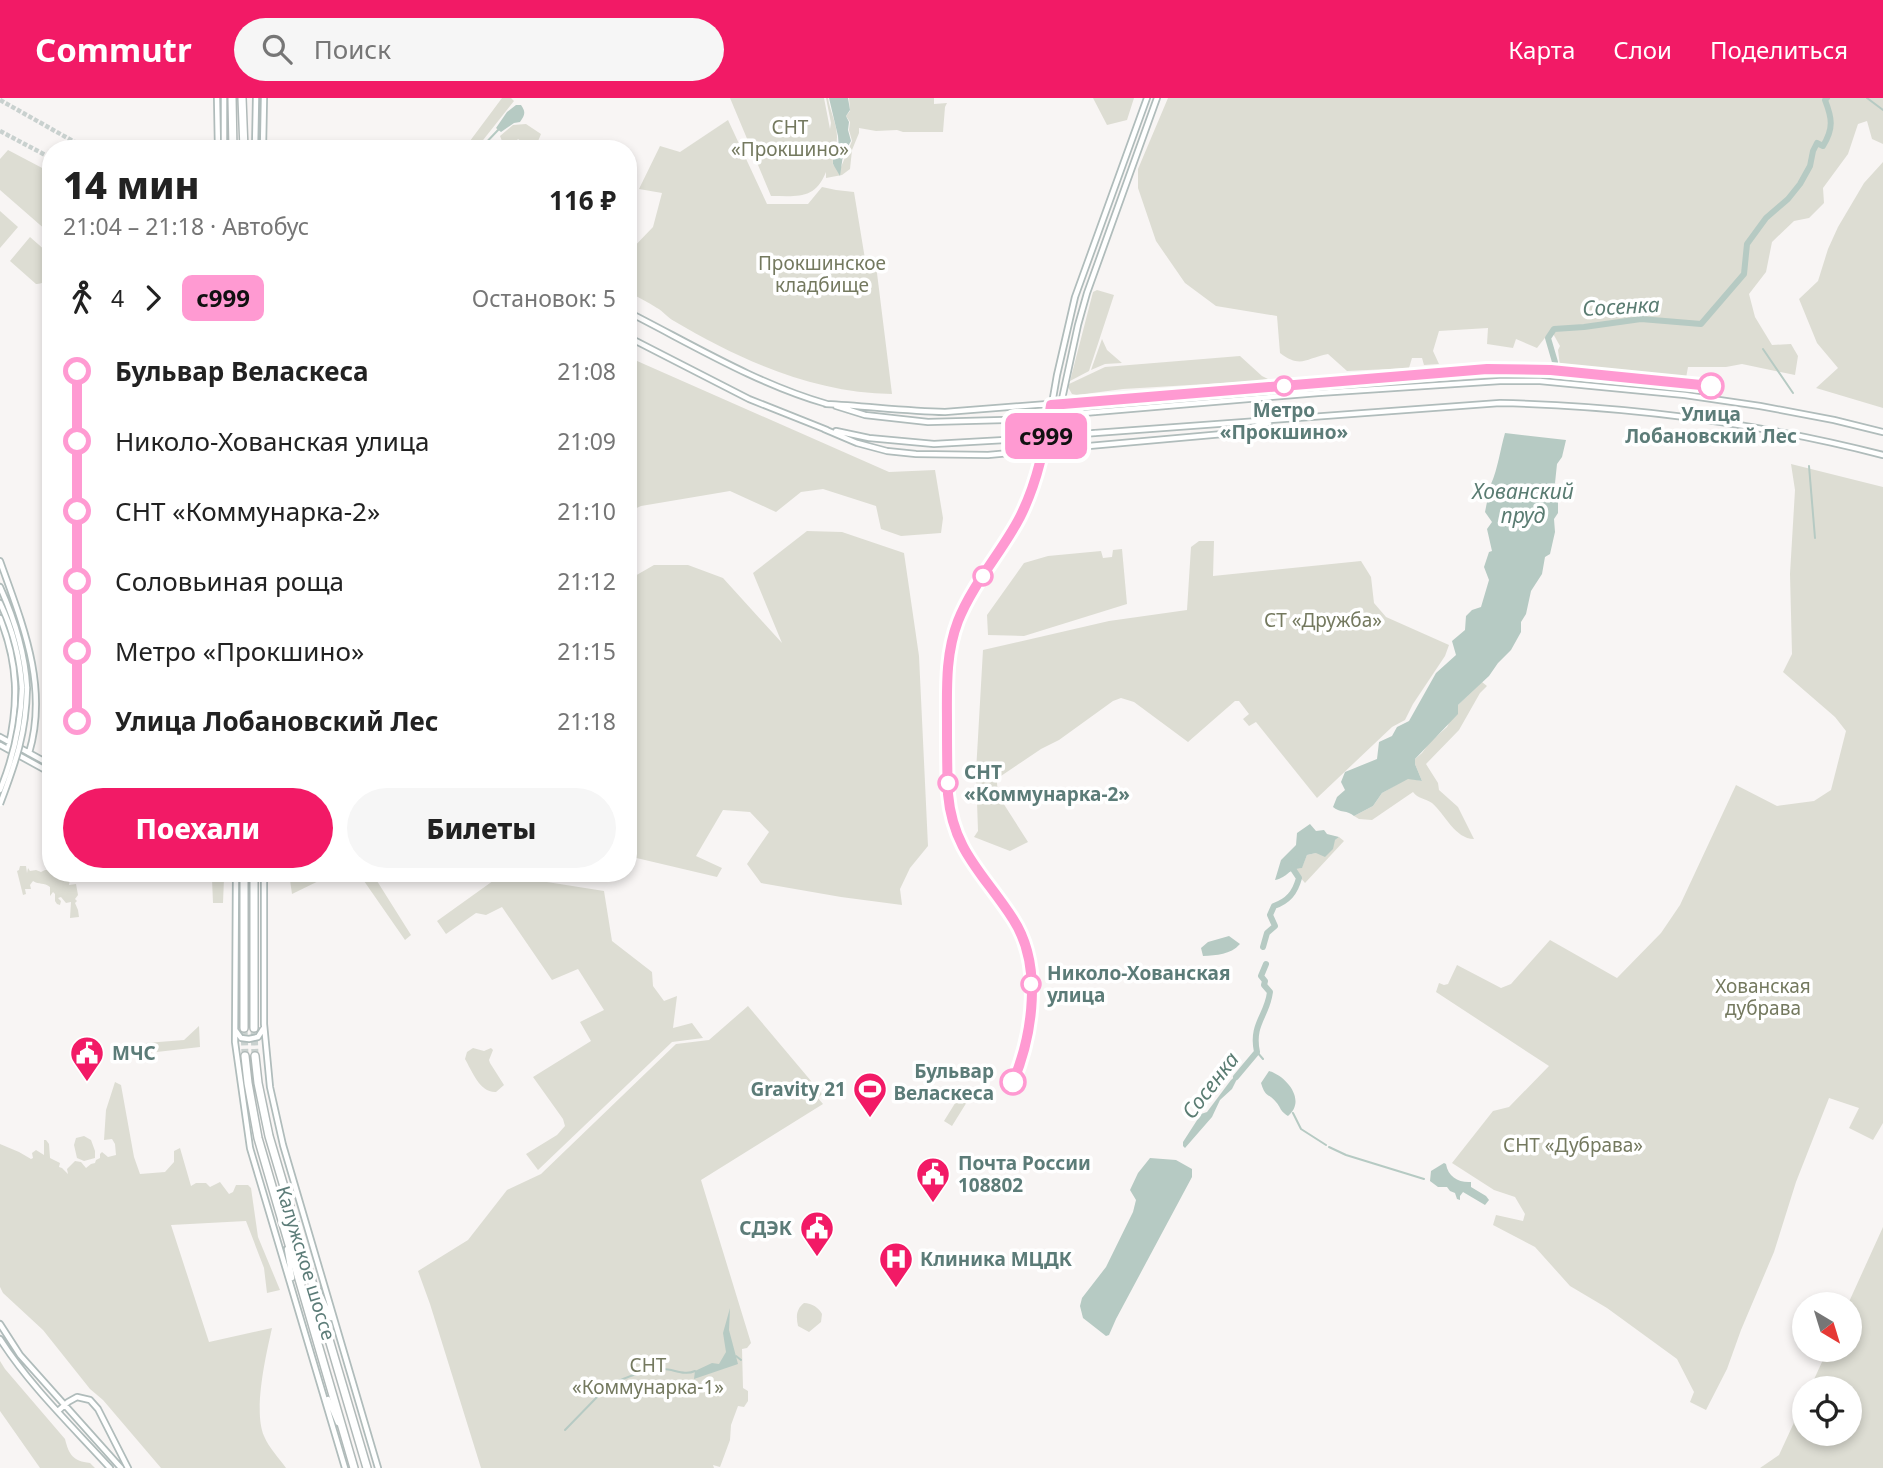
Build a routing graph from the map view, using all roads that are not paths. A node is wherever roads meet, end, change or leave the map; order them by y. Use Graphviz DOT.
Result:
graph roads {
  1 [pos="216,98"];
  2 [pos="224,98"];
  3 [pos="232,98"];
  4 [pos="242,98"];
  5 [pos="256,98"];
  6 [pos="264,98"];
  7 [pos="1147,98"];
  8 [pos="1157,98"];
  9 [pos="218,140"];
  10 [pos="224,140"];
  11 [pos="233,140"];
  12 [pos="244,140"];
  13 [pos="256,140"];
  14 [pos="262,140"];
  15 [pos="637,317"];
  16 [pos="637,342"];
  17 [pos="1318,393"];
  18 [pos="826,404"];
  19 [pos="1060,404"];
  20 [pos="1051,405"];
  21 [pos="1282,419"];
  22 [pos="824,429"];
  23 [pos="1883,432"];
  24 [pos="1044,450"];
  25 [pos="1051,450"];
  26 [pos="1883,455"];
  27 [pos="0,561"];
  28 [pos="0,587"];
  29 [pos="0,603"];
  30 [pos="0,618"];
  31 [pos="24,688"];
  32 [pos="0,737"];
  33 [pos="10,742"];
  34 [pos="0,745"];
  35 [pos="8,749"];
  36 [pos="29,753"];
  37 [pos="42,760"];
  38 [pos="42,768"];
  39 [pos="0,790"];
  40 [pos="0,804"];
  41 [pos="236,882"];
  42 [pos="244,882"];
  43 [pos="254,882"];
  44 [pos="264,882"];
  45 [pos="264,1024"];
  46 [pos="235,1027"];
  47 [pos="244,1028"];
  48 [pos="254,1028"];
  49 [pos="255,1055"];
  50 [pos="245,1056"];
  51 [pos="284,1228"];
  52 [pos="309,1272"];
  53 [pos="295,1296"];
  54 [pos="0,1324"];
  55 [pos="337,1332"];
  56 [pos="0,1339"];
  57 [pos="318,1375"];
  58 [pos="64,1405"];
  59 [pos="58,1411"];
  60 [pos="348,1450"];
  61 [pos="110,1468"];
  62 [pos="121,1468"];
  63 [pos="128,1468"];
  64 [pos="345,1468"];
  65 [pos="354,1468"];
  66 [pos="367,1468"];
  67 [pos="378,1468"];
  1 -- 9 [label="main road"];
  2 -- 10 [label="main road"];
  3 -- 11 [label="highway"];
  4 -- 12 [label="highway"];
  5 -- 13 [label="main road"];
  6 -- 14 [label="main road"];
  7 -- 20 [label="main road"];
  8 -- 19 [label="main road"];
  15 -- 18 [label="main road"];
  16 -- 22 [label="main road"];
  17 -- 18 [label="main road, bridge"];
  17 -- 19 [label="main road"];
  17 -- 23 [label="main road"];
  18 -- 20 [label="main road"];
  19 -- 20 [label="main road"];
  19 -- 25 [label="main road"];
  20 -- 24 [label="main road"];
  21 -- 22 [label="main road, bridge"];
  21 -- 25 [label="main road"];
  21 -- 26 [label="main road"];
  22 -- 24 [label="main road"];
  24 -- 25 [label="main road"];
  27 -- 36 [label="main road"];
  28 -- 31 [label="main road"];
  29 -- 31 [label="main road"];
  30 -- 33 [label="main road"];
  31 -- 39 [label="main road, bridge"];
  31 -- 40 [label="main road, bridge"];
  32 -- 33 [label="main road"];
  33 -- 35 [label="main road"];
  33 -- 36 [label="main road"];
  34 -- 35 [label="main road"];
  35 -- 38 [label="main road"];
  36 -- 37 [label="main road"];
  41 -- 46 [label="main road"];
  42 -- 47 [label="highway"];
  43 -- 48 [label="highway"];
  44 -- 45 [label="main road"];
  45 -- 46 [label="main road"];
  45 -- 55 [label="main road"];
  46 -- 53 [label="main road"];
  49 -- 52 [label="highway, Калужское шоссе"];
  50 -- 51 [label="highway, Калужское шоссе"];
  51 -- 53 [label="main road"];
  51 -- 60 [label="highway, Калужское шоссе"];
  52 -- 55 [label="main road"];
  52 -- 66 [label="highway, Калужское шоссе"];
  53 -- 57 [label="main road"];
  54 -- 58 [label="main road"];
  55 -- 67 [label="main road"];
  56 -- 59 [label="main road"];
  57 -- 60 [label="main road"];
  57 -- 64 [label="main road"];
  58 -- 59 [label="main road"];
  58 -- 62 [label="main road"];
  58 -- 63 [label="main road"];
  59 -- 61 [label="main road"];
  60 -- 65 [label="highway, Калужское шоссе"];
}
